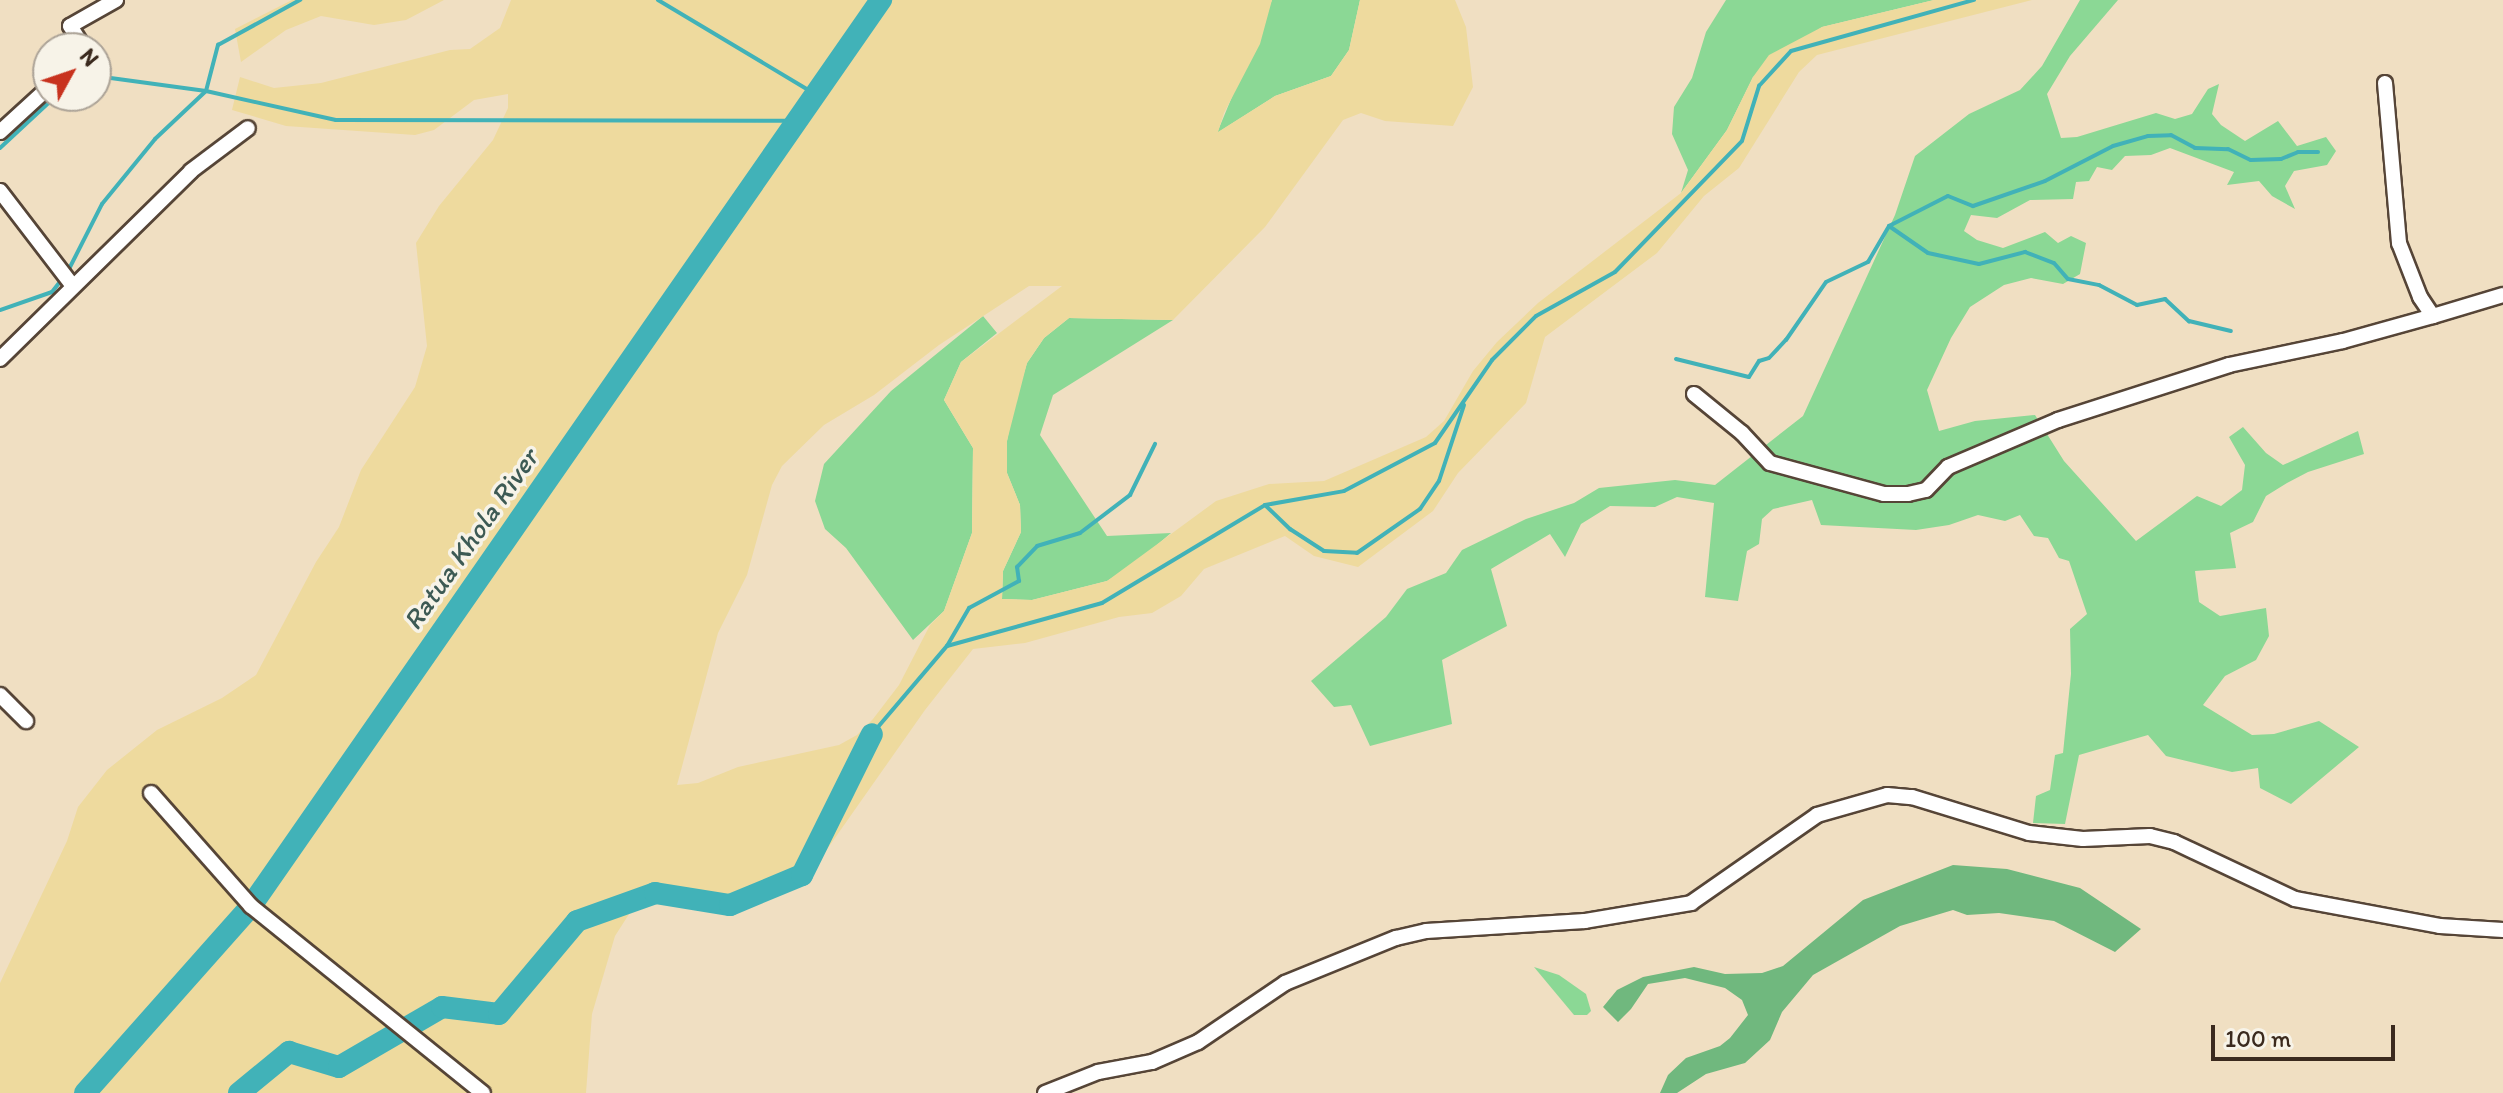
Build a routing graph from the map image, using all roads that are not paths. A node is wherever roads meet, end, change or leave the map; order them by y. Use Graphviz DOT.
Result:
graph roads {
  1 [pos="116,0"];
  2 [pos="74,32"];
  3 [pos="2385,83"];
  4 [pos="32,103"];
  5 [pos="248,128"];
  6 [pos="0,132"];
  7 [pos="0,191"];
  8 [pos="73,286"];
  9 [pos="2503,295"];
  10 [pos="2433,316"];
  11 [pos="0,359"];
  12 [pos="1694,394"];
  13 [pos="0,695"];
  14 [pos="26,721"];
  15 [pos="151,793"];
  16 [pos="2503,930"];
  17 [pos="483,1093"];
  18 [pos="1045,1093"];
  1 -- 2 [label="street"];
  3 -- 10 [label="street"];
  4 -- 6 [label="street"];
  5 -- 8 [label="street"];
  7 -- 8 [label="street"];
  8 -- 11 [label="street"];
  9 -- 10 [label="street"];
  10 -- 12 [label="street"];
  13 -- 14 [label="street"];
  15 -- 17 [label="street"];
  16 -- 18 [label="street"];
}
